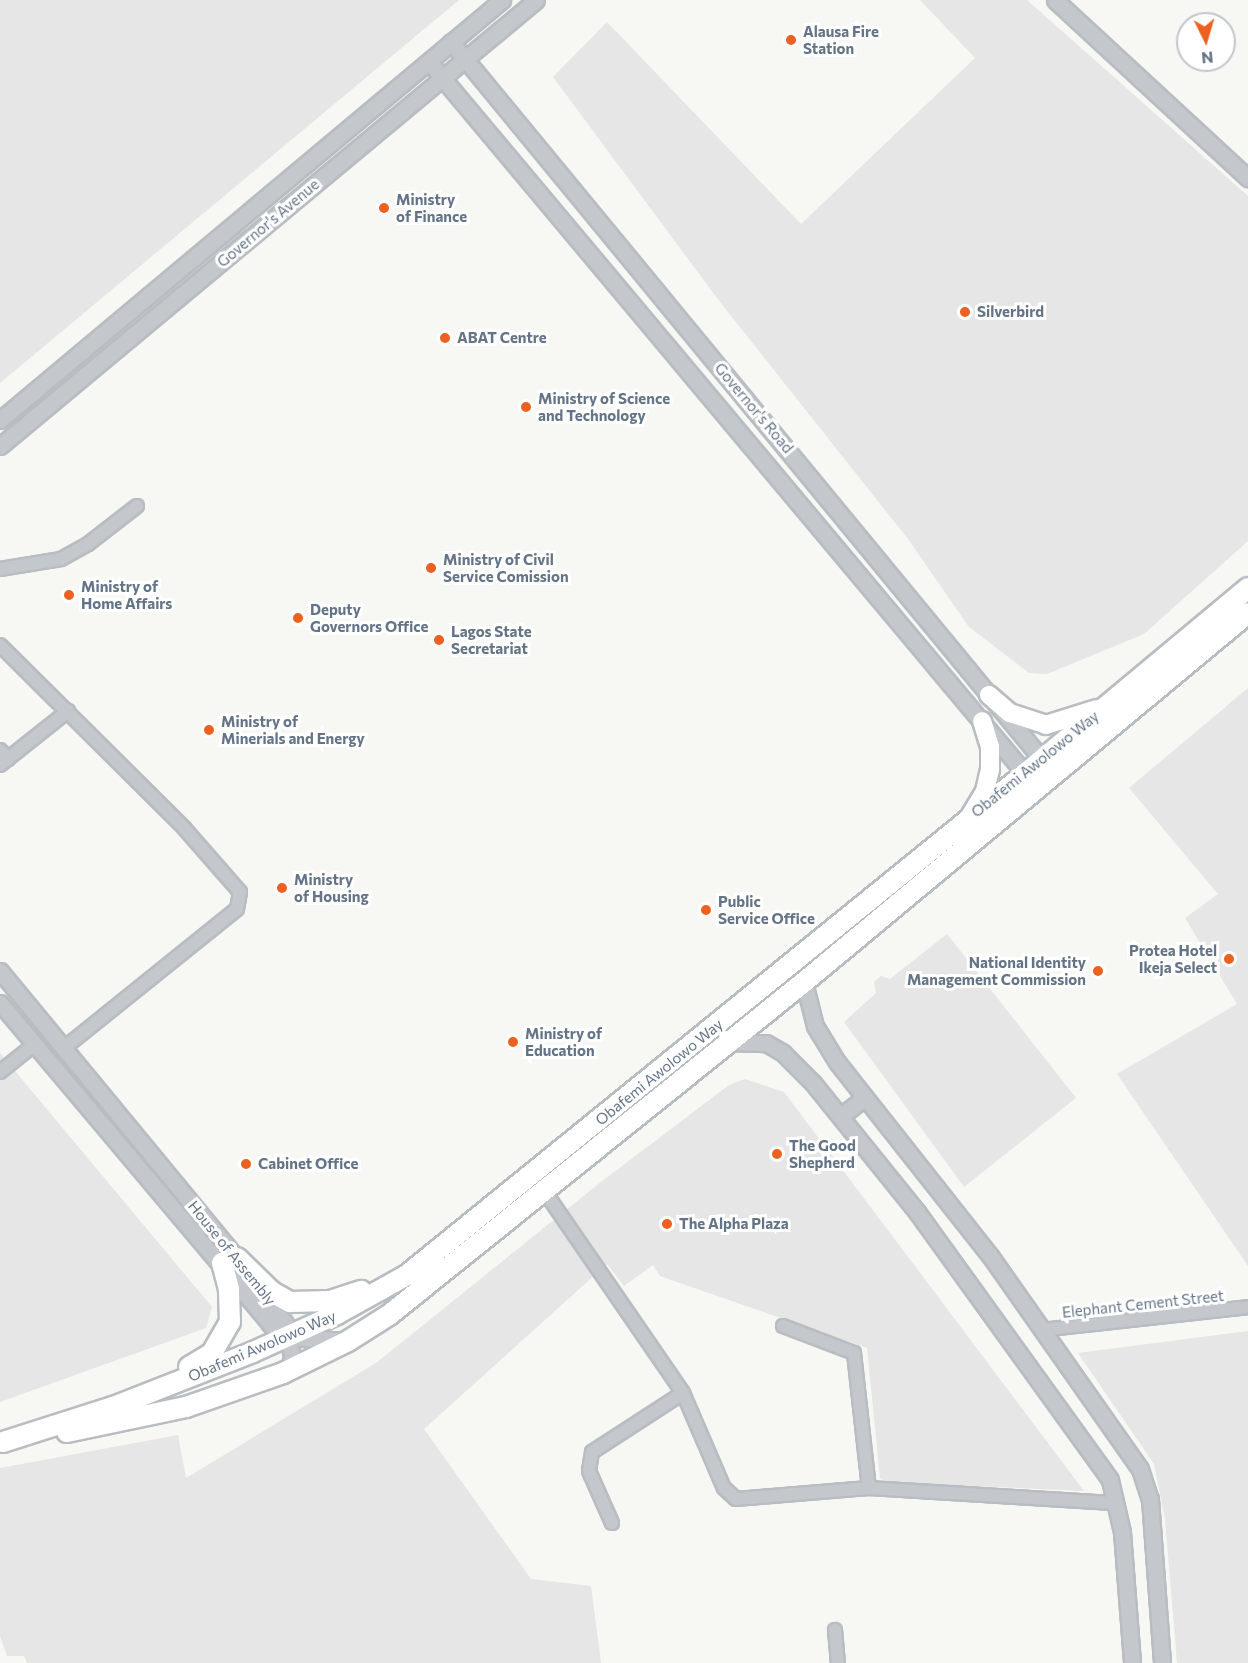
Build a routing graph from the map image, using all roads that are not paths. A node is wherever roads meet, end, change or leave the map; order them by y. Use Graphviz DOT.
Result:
graph roads {
  1 [pos="502,0"];
  2 [pos="536,0"];
  3 [pos="1055,0"];
  4 [pos="451,42"];
  5 [pos="465,60"];
  6 [pos="429,62"];
  7 [pos="443,79"];
  8 [pos="1248,178"];
  9 [pos="0,420"];
  10 [pos="0,446"];
  11 [pos="137,506"];
  12 [pos="0,569"];
  13 [pos="1248,588"];
  14 [pos="1248,613"];
  15 [pos="0,645"];
  16 [pos="989,695"];
  17 [pos="1107,705"];
  18 [pos="68,711"];
  19 [pos="982,721"];
  20 [pos="3,758"];
  21 [pos="1042,759"];
  22 [pos="1026,773"];
  23 [pos="1055,775"];
  24 [pos="1038,789"];
  25 [pos="969,818"];
  26 [pos="0,971"];
  27 [pos="804,982"];
  28 [pos="0,1003"];
  29 [pos="729,1042"];
  30 [pos="35,1044"];
  31 [pos="64,1048"];
  32 [pos="0,1072"];
  33 [pos="864,1098"];
  34 [pos="841,1116"];
  35 [pos="545,1192"];
  36 [pos="229,1260"];
  37 [pos="407,1275"];
  38 [pos="1248,1307"];
  39 [pos="783,1326"];
  40 [pos="1041,1330"];
  41 [pos="288,1337"];
  42 [pos="348,1341"];
  43 [pos="290,1369"];
  44 [pos="683,1393"];
  45 [pos="130,1399"];
  46 [pos="2,1443"];
  47 [pos="869,1488"];
  48 [pos="1117,1503"];
  49 [pos="612,1523"];
  50 [pos="835,1630"];
  51 [pos="838,1663"];
  52 [pos="1132,1663"];
  53 [pos="1162,1663"];
  1 -- 4 [label="street, Governor's Avenue"];
  2 -- 5 [label="street, Governor's Avenue"];
  3 -- 8 [label="street"];
  4 -- 5 [label="street, Governor's Road"];
  4 -- 6 [label="street, Governor's Avenue"];
  5 -- 7 [label="street, Governor's Avenue"];
  5 -- 16 [label="street, Governor's Road"];
  6 -- 7 [label="street, Governor's Road"];
  6 -- 9 [label="street, Governor's Avenue"];
  7 -- 10 [label="street, Governor's Avenue"];
  7 -- 19 [label="street, Governor's Road"];
  11 -- 12 [label="street"];
  13 -- 17 [label="main road, Obafemi Awolowo Way"];
  14 -- 23 [label="main road, Obafemi Awolowo Way"];
  15 -- 18 [label="street"];
  16 -- 17 [label="main road"];
  16 -- 21 [label="street, Governor's Road"];
  17 -- 21 [label="main road, Obafemi Awolowo Way"];
  18 -- 20 [label="street"];
  18 -- 31 [label="street"];
  19 -- 22 [label="street, Governor's Road"];
  19 -- 25 [label="main road"];
  21 -- 22 [label="main road, Obafemi Awolowo Way"];
  21 -- 23 [label="street, Governor's Road"];
  22 -- 24 [label="street, Governor's Road"];
  22 -- 25 [label="main road, Obafemi Awolowo Way"];
  23 -- 24 [label="main road, Obafemi Awolowo Way"];
  24 -- 27 [label="main road, Obafemi Awolowo Way"];
  25 -- 37 [label="main road, Obafemi Awolowo Way"];
  26 -- 31 [label="street, House of Assembly"];
  27 -- 29 [label="main road, Obafemi Awolowo Way"];
  27 -- 33 [label="street"];
  28 -- 30 [label="street, House of Assembly"];
  29 -- 34 [label="street"];
  29 -- 35 [label="main road, Obafemi Awolowo Way"];
  30 -- 32 [label="street"];
  30 -- 36 [label="street, House of Assembly"];
  31 -- 36 [label="street, House of Assembly"];
  33 -- 34 [label="street"];
  33 -- 40 [label="street"];
  34 -- 48 [label="street"];
  35 -- 42 [label="main road, Obafemi Awolowo Way"];
  35 -- 44 [label="street"];
  36 -- 37 [label="main road"];
  36 -- 41 [label="street, House of Assembly"];
  36 -- 45 [label="main road"];
  37 -- 41 [label="main road, Obafemi Awolowo Way"];
  38 -- 40 [label="street, Elephant Cement Street"];
  39 -- 47 [label="street"];
  40 -- 53 [label="street"];
  41 -- 42 [label="street"];
  41 -- 43 [label="street"];
  41 -- 45 [label="main road, Obafemi Awolowo Way"];
  42 -- 43 [label="main road, Obafemi Awolowo Way"];
  43 -- 46 [label="main road, Obafemi Awolowo Way"];
  44 -- 47 [label="street"];
  44 -- 49 [label="street"];
  45 -- 46 [label="main road, Obafemi Awolowo Way"];
  47 -- 48 [label="street"];
  48 -- 52 [label="street"];
  50 -- 51 [label="street"];
}
